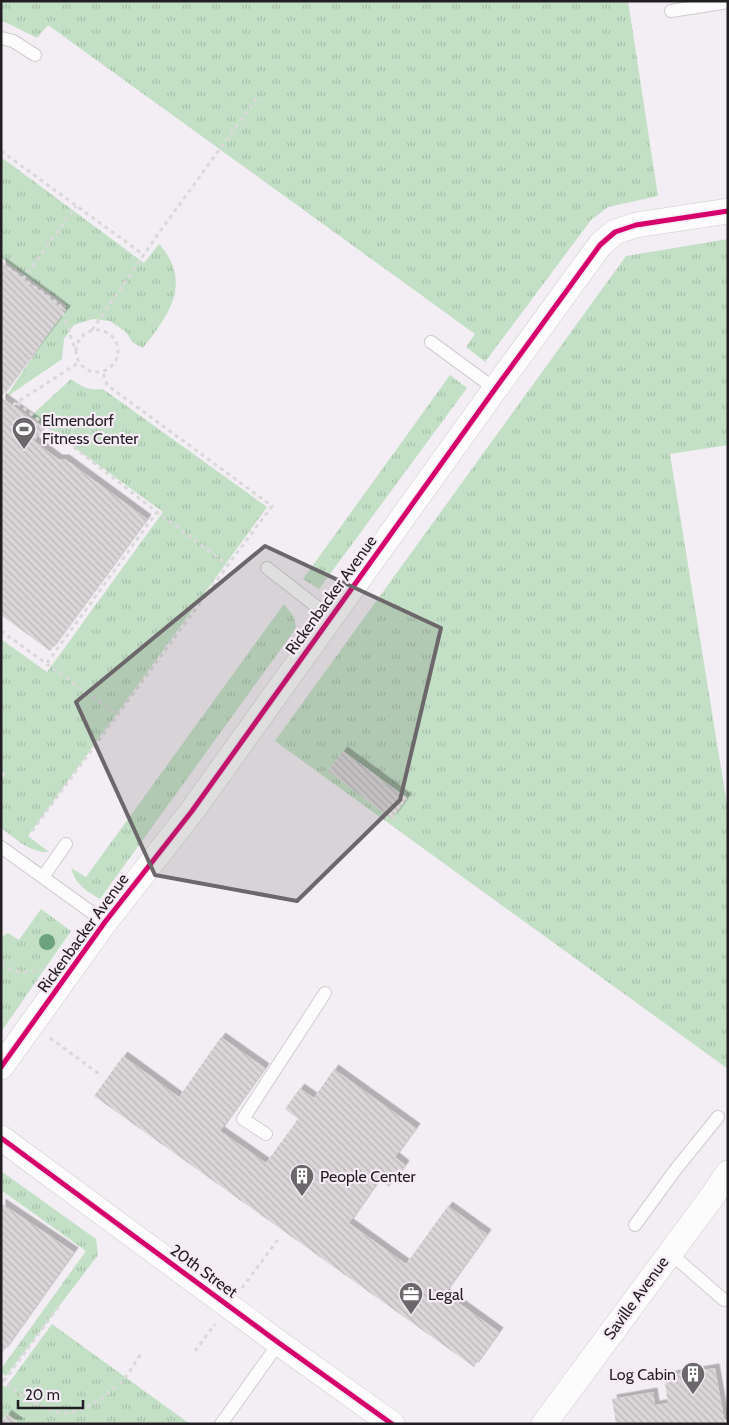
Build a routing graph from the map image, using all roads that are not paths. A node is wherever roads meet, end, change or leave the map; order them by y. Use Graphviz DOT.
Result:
graph roads {
  1 [pos="728,2"];
  2 [pos="671,11"];
  3 [pos="1,38"];
  4 [pos="35,55"];
  5 [pos="728,211"];
  6 [pos="431,342"];
  7 [pos="495,388"];
  8 [pos="267,568"];
  9 [pos="330,617"];
  10 [pos="66,844"];
  11 [pos="1,847"];
  12 [pos="43,877"];
  13 [pos="105,922"];
  14 [pos="325,993"];
  15 [pos="1,1067"];
  16 [pos="718,1116"];
  17 [pos="266,1134"];
  18 [pos="1,1138"];
  19 [pos="728,1173"];
  20 [pos="635,1225"];
  21 [pos="670,1253"];
  22 [pos="724,1300"];
  23 [pos="280,1343"];
  24 [pos="221,1424"];
  25 [pos="392,1424"];
  26 [pos="544,1424"];
  1 -- 2 [label="lane"];
  3 -- 4 [label="lane"];
  5 -- 7 [label="street, Rickenbacker Avenue"];
  6 -- 7 [label="lane"];
  7 -- 9 [label="street, Rickenbacker Avenue"];
  8 -- 9 [label="lane"];
  9 -- 13 [label="street, Rickenbacker Avenue"];
  10 -- 12 [label="lane"];
  11 -- 12 [label="lane"];
  12 -- 13 [label="lane"];
  13 -- 15 [label="street, Rickenbacker Avenue"];
  14 -- 17 [label="lane"];
  16 -- 20 [label="lane"];
  18 -- 23 [label="street, 20th Street"];
  19 -- 21 [label="street, Saville Avenue"];
  21 -- 22 [label="lane"];
  21 -- 26 [label="street, Saville Avenue"];
  23 -- 24 [label="lane"];
  23 -- 25 [label="street, 20th Street"];
}
